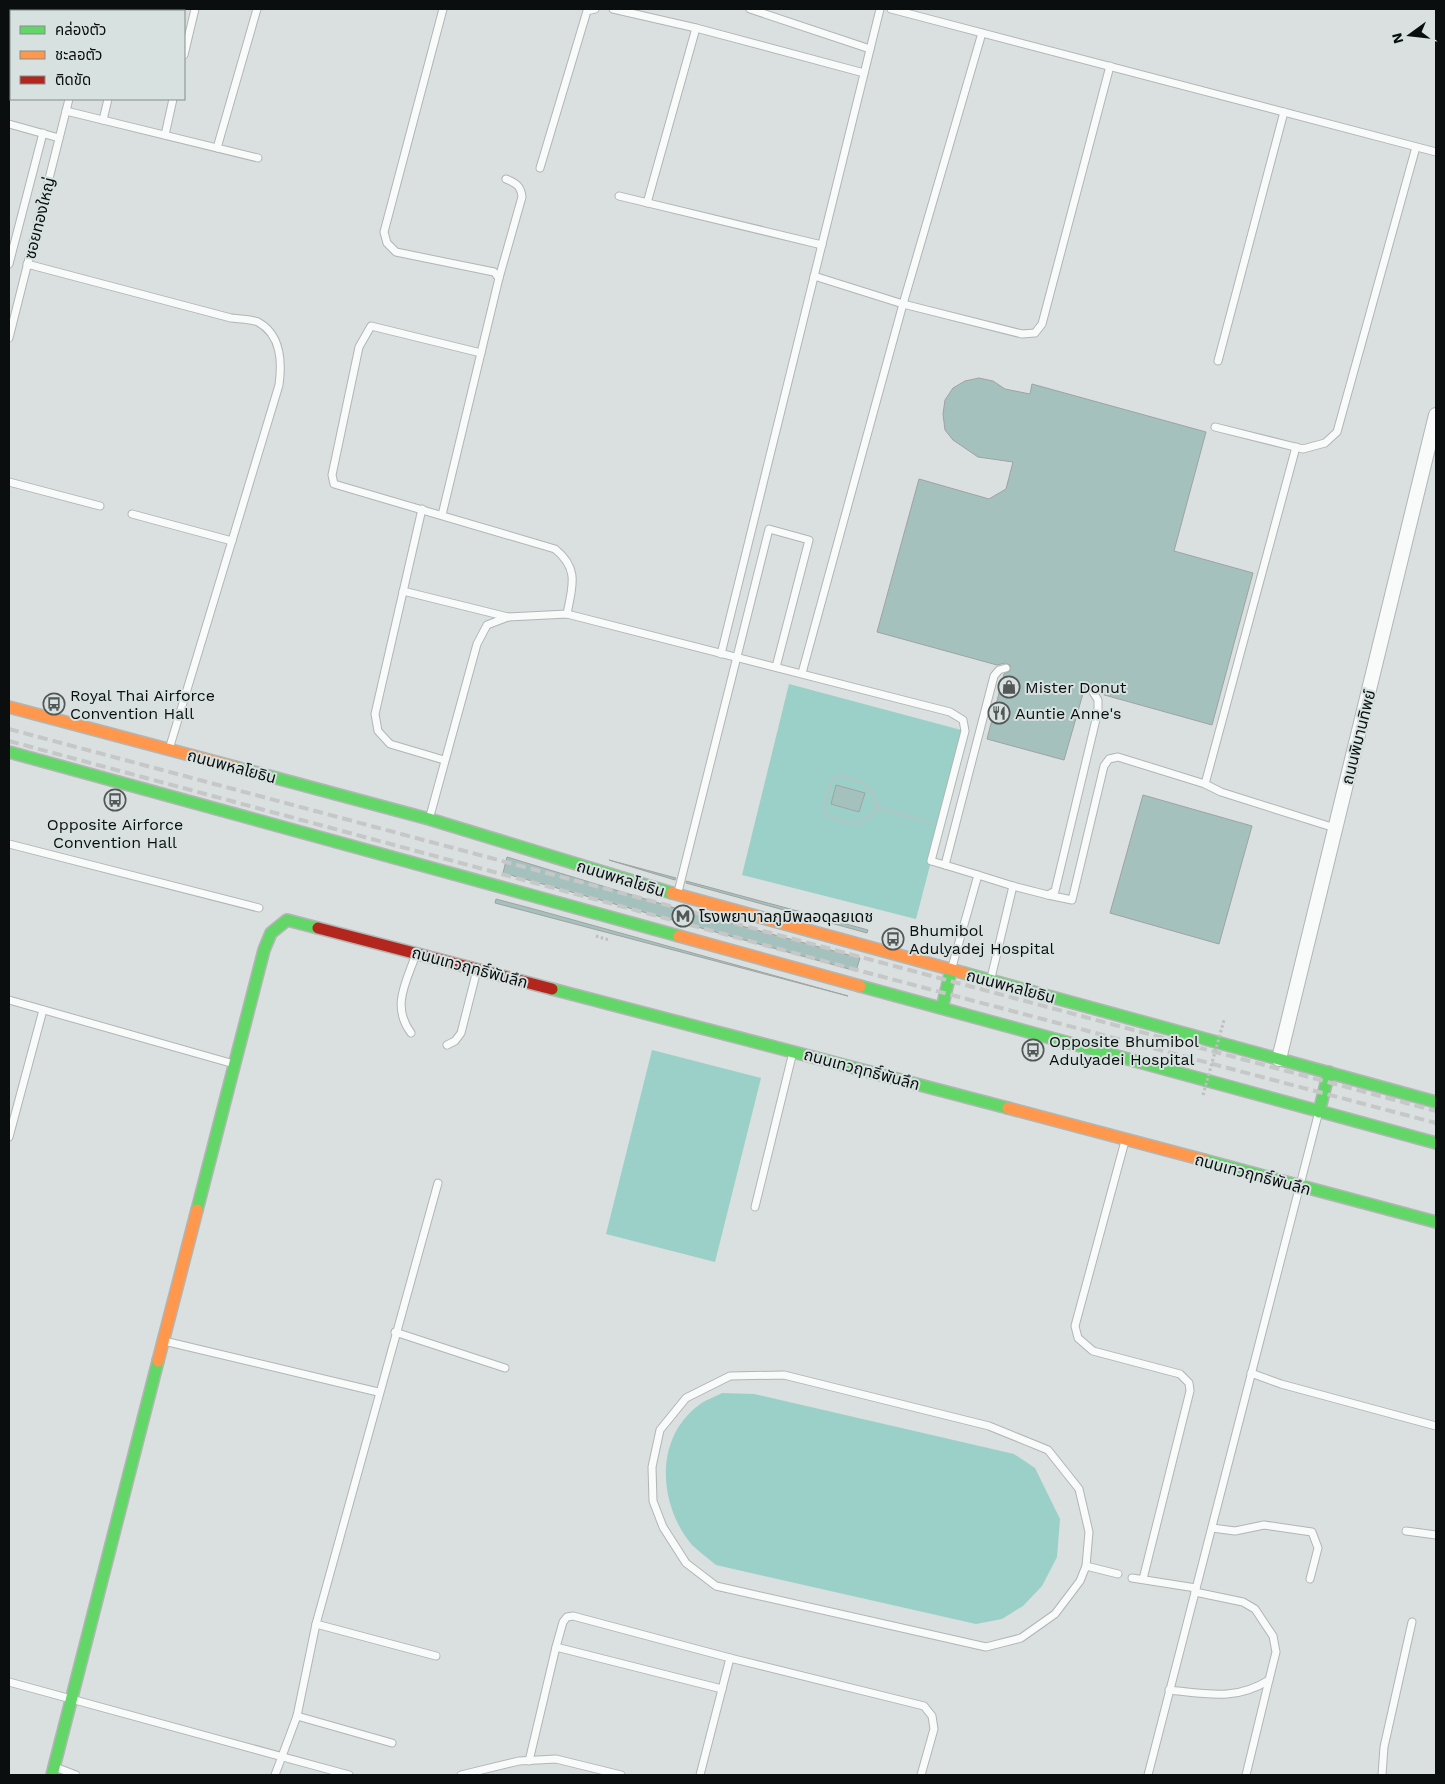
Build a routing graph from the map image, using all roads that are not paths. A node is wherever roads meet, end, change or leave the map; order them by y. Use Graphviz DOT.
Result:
graph roads {
  1 [pos="195,9"];
  2 [pos="257,9"];
  3 [pos="443,9"];
  4 [pos="595,9"];
  5 [pos="613,9"];
  6 [pos="750,9"];
  7 [pos="880,9"];
  8 [pos="892,9"];
  9 [pos="696,28"];
  10 [pos="982,33"];
  11 [pos="870,49"];
  12 [pos="185,51"];
  13 [pos="1110,66"];
  14 [pos="864,74"];
  15 [pos="70,100"];
  16 [pos="108,100"];
  17 [pos="173,100"];
  18 [pos="66,111"];
  19 [pos="1284,112"];
  20 [pos="103,120"];
  21 [pos="9,124"];
  22 [pos="43,133"];
  23 [pos="165,135"];
  24 [pos="59,138"];
  25 [pos="1416,147"];
  26 [pos="217,148"];
  27 [pos="1436,152"];
  28 [pos="258,158"];
  29 [pos="540,168"];
  30 [pos="506,179"];
  31 [pos="619,196"];
  32 [pos="647,203"];
  33 [pos="822,245"];
  34 [pos="9,264"];
  35 [pos="27,264"];
  36 [pos="814,276"];
  37 [pos="499,278"];
  38 [pos="903,304"];
  39 [pos="9,338"];
  40 [pos="481,353"];
  41 [pos="1218,361"];
  42 [pos="1436,415"];
  43 [pos="1215,427"];
  44 [pos="1296,447"];
  45 [pos="9,482"];
  46 [pos="100,506"];
  47 [pos="422,510"];
  48 [pos="132,514"];
  49 [pos="442,515"];
  50 [pos="232,541"];
  51 [pos="403,591"];
  52 [pos="567,614"];
  53 [pos="508,617"];
  54 [pos="721,654"];
  55 [pos="735,657"];
  56 [pos="776,667"];
  57 [pos="1006,668"];
  58 [pos="802,673"];
  59 [pos="1093,692"];
  60 [pos="9,706"];
  61 [pos="170,749"];
  62 [pos="9,752"];
  63 [pos="444,760"];
  64 [pos="1205,784"];
  65 [pos="429,819"];
  66 [pos="1335,828"];
  67 [pos="9,844"];
  68 [pos="945,865"];
  69 [pos="978,875"];
  70 [pos="1013,886"];
  71 [pos="678,895"];
  72 [pos="1048,895"];
  73 [pos="259,908"];
  74 [pos="416,953"];
  75 [pos="477,970"];
  76 [pos="952,970"];
  77 [pos="990,980"];
  78 [pos="9,1000"];
  79 [pos="942,1008"];
  80 [pos="43,1010"];
  81 [pos="411,1033"];
  82 [pos="447,1045"];
  83 [pos="793,1051"];
  84 [pos="1279,1059"];
  85 [pos="234,1064"];
  86 [pos="1329,1072"];
  87 [pos="1436,1102"];
  88 [pos="1319,1112"];
  89 [pos="9,1137"];
  90 [pos="1125,1140"];
  91 [pos="1436,1143"];
  92 [pos="438,1183"];
  93 [pos="1300,1186"];
  94 [pos="755,1207"];
  95 [pos="1436,1222"];
  96 [pos="395,1332"];
  97 [pos="164,1341"];
  98 [pos="505,1368"];
  99 [pos="1251,1373"];
  100 [pos="378,1392"];
  101 [pos="1436,1426"];
  102 [pos="1212,1528"];
  103 [pos="1406,1531"];
  104 [pos="1436,1535"];
  105 [pos="1086,1566"];
  106 [pos="1118,1574"];
  107 [pos="1132,1578"];
  108 [pos="1143,1579"];
  109 [pos="1310,1579"];
  110 [pos="1195,1590"];
  111 [pos="1412,1622"];
  112 [pos="316,1624"];
  113 [pos="556,1647"];
  114 [pos="436,1656"];
  115 [pos="730,1658"];
  116 [pos="1269,1680"];
  117 [pos="9,1682"];
  118 [pos="722,1689"];
  119 [pos="1169,1690"];
  120 [pos="72,1699"];
  121 [pos="296,1716"];
  122 [pos="392,1743"];
  123 [pos="282,1757"];
  124 [pos="529,1761"];
  125 [pos="53,1771"];
  126 [pos="76,1775"];
  127 [pos="275,1775"];
  128 [pos="349,1775"];
  129 [pos="464,1775"];
  130 [pos="621,1775"];
  131 [pos="700,1775"];
  132 [pos="921,1775"];
  133 [pos="1148,1775"];
  134 [pos="1246,1775"];
  135 [pos="1382,1775"];
  1 -- 12 [label="lane"];
  2 -- 26 [label="lane"];
  3 -- 37 [label="lane"];
  4 -- 29 [label="lane"];
  5 -- 9 [label="lane"];
  6 -- 11 [label="lane"];
  7 -- 11 [label="lane"];
  8 -- 10 [label="lane"];
  9 -- 14 [label="lane"];
  9 -- 32 [label="lane"];
  10 -- 13 [label="lane"];
  10 -- 38 [label="lane"];
  11 -- 14 [label="lane"];
  13 -- 19 [label="lane"];
  13 -- 38 [label="lane"];
  14 -- 33 [label="lane"];
  15 -- 18 [label="lane, ซอยทองใหญ่"];
  16 -- 20 [label="lane"];
  17 -- 23 [label="lane"];
  18 -- 20 [label="lane"];
  18 -- 24 [label="lane, ซอยทองใหญ่"];
  19 -- 25 [label="lane"];
  19 -- 41 [label="lane"];
  20 -- 23 [label="lane"];
  21 -- 22 [label="lane"];
  22 -- 24 [label="lane"];
  22 -- 34 [label="lane"];
  23 -- 26 [label="lane"];
  24 -- 35 [label="lane, ซอยทองใหญ่"];
  25 -- 27 [label="lane"];
  25 -- 44 [label="lane"];
  26 -- 28 [label="lane"];
  30 -- 37 [label="lane"];
  31 -- 32 [label="lane"];
  32 -- 33 [label="lane"];
  33 -- 36 [label="lane"];
  35 -- 39 [label="lane, ซอยทองใหญ่"];
  35 -- 50 [label="lane"];
  36 -- 38 [label="lane"];
  36 -- 54 [label="lane"];
  37 -- 40 [label="lane"];
  38 -- 58 [label="lane"];
  40 -- 47 [label="lane"];
  40 -- 49 [label="lane"];
  42 -- 66 [label="street, ถนนพิมานทิพย์"];
  43 -- 44 [label="lane"];
  44 -- 64 [label="lane"];
  45 -- 46 [label="lane"];
  47 -- 49 [label="lane"];
  47 -- 51 [label="lane"];
  48 -- 50 [label="lane"];
  49 -- 52 [label="lane"];
  50 -- 61 [label="lane"];
  51 -- 53 [label="lane"];
  51 -- 63 [label="lane"];
  52 -- 53 [label="lane"];
  52 -- 54 [label="lane"];
  53 -- 63 [label="lane"];
  54 -- 55 [label="lane"];
  55 -- 56 [label="lane"];
  55 -- 56 [label="lane"];
  55 -- 71 [label="lane"];
  56 -- 58 [label="lane"];
  57 -- 68 [label="lane"];
  58 -- 68 [label="lane"];
  59 -- 72 [label="lane"];
  60 -- 61 [label="main road, ถนนพหลโยธิน"];
  61 -- 65 [label="main road, ถนนพหลโยธิน"];
  62 -- 79 [label="main road"];
  63 -- 65 [label="lane"];
  64 -- 66 [label="lane"];
  64 -- 72 [label="lane"];
  65 -- 71 [label="main road, ถนนพหลโยธิน"];
  66 -- 84 [label="street, ถนนพิมานทิพย์"];
  67 -- 73 [label="lane"];
  68 -- 69 [label="lane"];
  69 -- 70 [label="lane"];
  69 -- 76 [label="lane"];
  70 -- 72 [label="lane"];
  70 -- 77 [label="lane"];
  71 -- 76 [label="main road, ถนนพหลโยธิน"];
  74 -- 75 [label="main road, ถนนเทวฤทธิ์พันลึก"];
  74 -- 81 [label="lane"];
  74 -- 85 [label="main road, ถนนเทวฤทธิ์พันลึก"];
  75 -- 82 [label="lane"];
  75 -- 83 [label="main road, ถนนเทวฤทธิ์พันลึก"];
  76 -- 77 [label="main road, ถนนพหลโยธิน"];
  76 -- 79 [label="main road"];
  77 -- 84 [label="main road, ถนนพหลโยธิน"];
  78 -- 80 [label="lane"];
  79 -- 88 [label="main road"];
  80 -- 85 [label="lane"];
  80 -- 89 [label="lane"];
  83 -- 90 [label="main road, ถนนเทวฤทธิ์พันลึก"];
  83 -- 94 [label="lane"];
  84 -- 86 [label="main road, ถนนพหลโยธิน"];
  85 -- 97 [label="main road"];
  86 -- 87 [label="main road, ถนนพหลโยธิน"];
  86 -- 88 [label="main road"];
  88 -- 91 [label="main road"];
  88 -- 93 [label="lane"];
  90 -- 93 [label="main road, ถนนเทวฤทธิ์พันลึก"];
  90 -- 108 [label="lane"];
  92 -- 96 [label="lane"];
  93 -- 95 [label="main road, ถนนเทวฤทธิ์พันลึก"];
  93 -- 99 [label="lane"];
  96 -- 98 [label="lane"];
  96 -- 100 [label="lane"];
  97 -- 100 [label="lane"];
  97 -- 120 [label="main road"];
  99 -- 101 [label="lane"];
  99 -- 102 [label="lane"];
  100 -- 112 [label="lane"];
  102 -- 109 [label="lane"];
  102 -- 110 [label="lane"];
  103 -- 104 [label="lane"];
  105 -- 105 [label="lane"];
  105 -- 106 [label="lane"];
  107 -- 108 [label="lane"];
  108 -- 110 [label="lane"];
  110 -- 116 [label="lane"];
  110 -- 119 [label="lane"];
  111 -- 135 [label="lane"];
  112 -- 114 [label="lane"];
  112 -- 121 [label="lane"];
  113 -- 115 [label="lane"];
  113 -- 118 [label="lane"];
  113 -- 124 [label="lane"];
  115 -- 118 [label="lane"];
  115 -- 132 [label="lane"];
  116 -- 119 [label="lane"];
  116 -- 134 [label="lane"];
  117 -- 120 [label="lane"];
  118 -- 131 [label="lane"];
  119 -- 133 [label="lane"];
  120 -- 123 [label="lane"];
  120 -- 125 [label="main road"];
  121 -- 122 [label="lane"];
  121 -- 123 [label="lane"];
  123 -- 127 [label="lane"];
  123 -- 128 [label="lane"];
  124 -- 129 [label="lane"];
  124 -- 130 [label="lane"];
  125 -- 126 [label="lane"];
}
